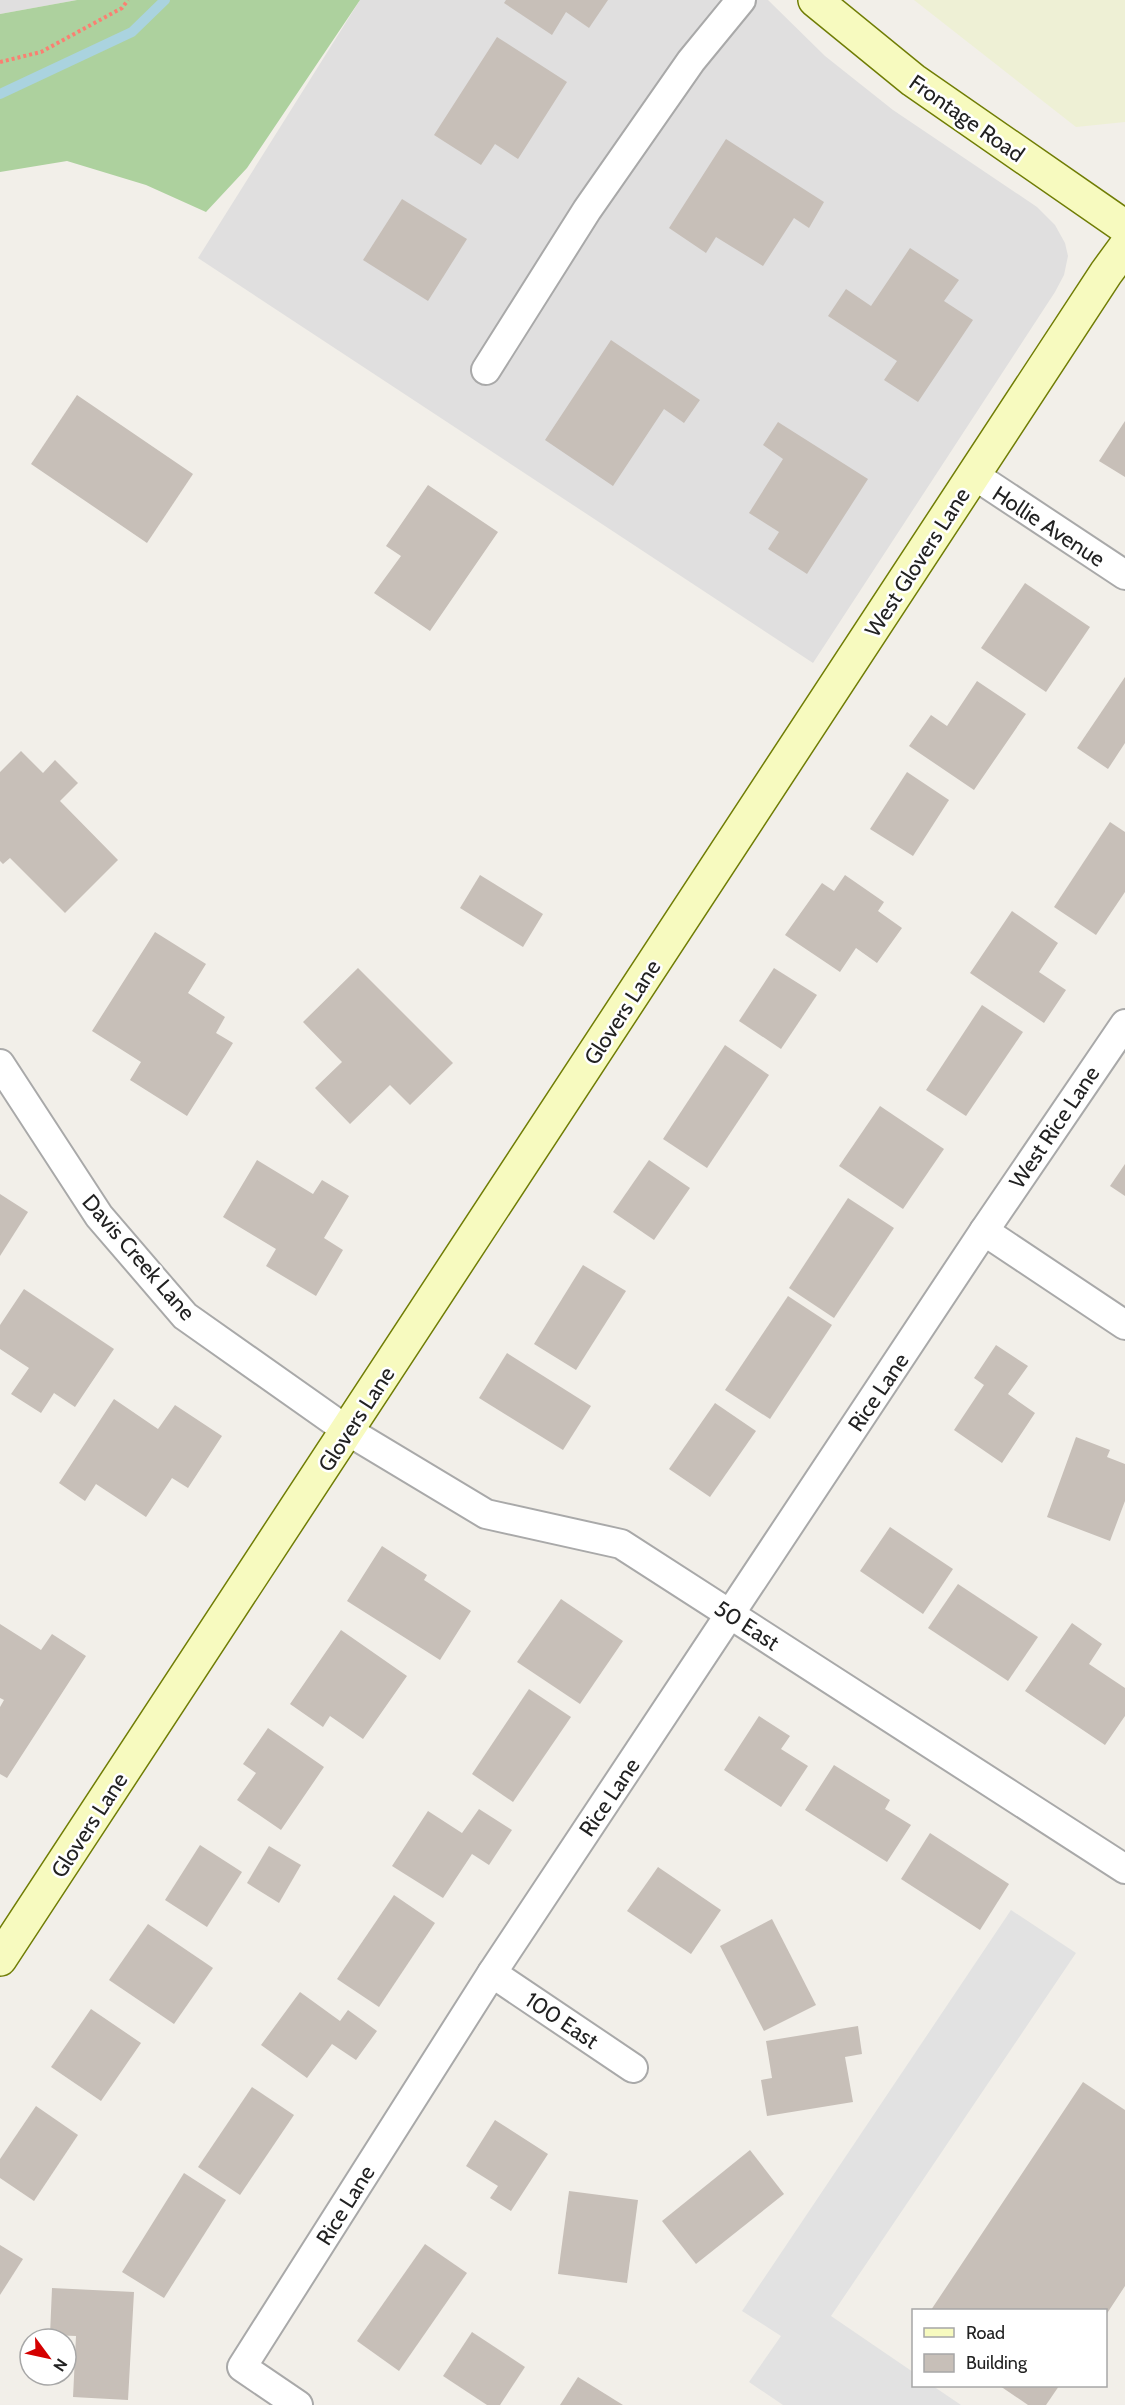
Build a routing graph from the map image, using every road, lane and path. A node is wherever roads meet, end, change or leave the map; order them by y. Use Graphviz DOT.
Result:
graph roads {
  1 [pos="128,0"];
  2 [pos="741,0"];
  3 [pos="815,0"];
  4 [pos="0,62"];
  5 [pos="1125,227"];
  6 [pos="1125,248"];
  7 [pos="486,370"];
  8 [pos="974,475"];
  9 [pos="1125,575"];
  10 [pos="710,877"];
  11 [pos="1125,1024"];
  12 [pos="0,1064"];
  13 [pos="984,1231"];
  14 [pos="1125,1325"];
  15 [pos="348,1431"];
  16 [pos="730,1614"];
  17 [pos="1125,1869"];
  18 [pos="0,1959"];
  19 [pos="492,1973"];
  20 [pos="633,2068"];
  21 [pos="298,2405"];
  1 -- 4 [label="path"];
  2 -- 7 [label="street"];
  3 -- 5 [label="street, Frontage Road"];
  6 -- 8 [label="street, West Glovers Lane"];
  8 -- 9 [label="street, Hollie Avenue"];
  8 -- 10 [label="street, West Glovers Lane"];
  10 -- 15 [label="street, Glovers Lane"];
  11 -- 13 [label="street, West Rice Lane"];
  12 -- 15 [label="street, Davis Creek Lane"];
  13 -- 14 [label="street"];
  13 -- 16 [label="street, Rice Lane"];
  15 -- 16 [label="street, 50 East"];
  15 -- 18 [label="street, Glovers Lane"];
  16 -- 17 [label="street, 50 East"];
  16 -- 19 [label="street, Rice Lane"];
  19 -- 20 [label="street, 100 East"];
  19 -- 21 [label="street, Rice Lane"];
}
